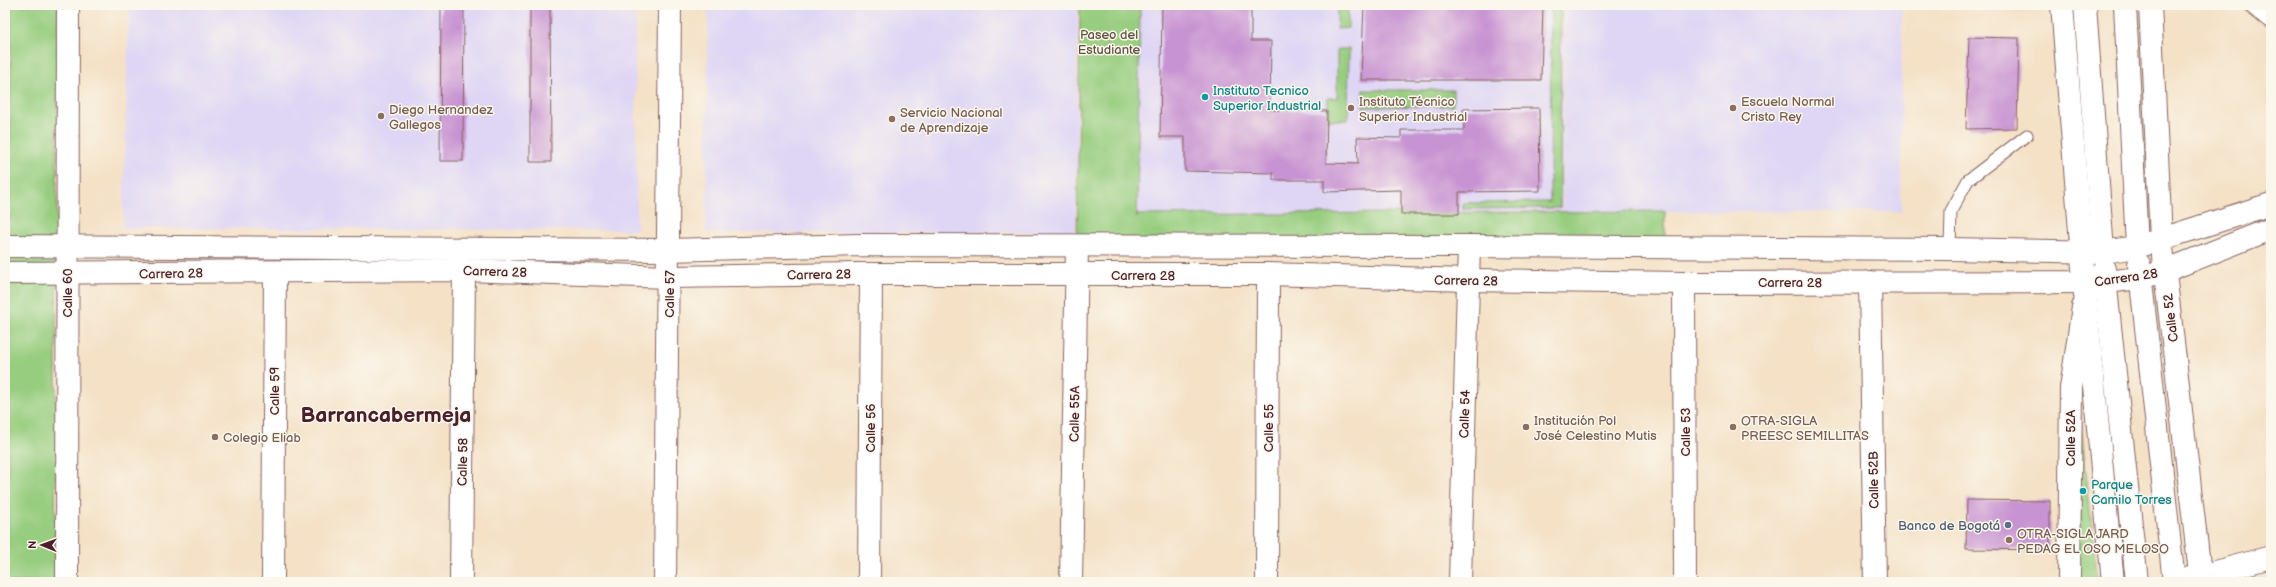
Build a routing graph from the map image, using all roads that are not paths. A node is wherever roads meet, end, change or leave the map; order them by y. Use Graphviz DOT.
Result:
graph roads {
  1 [pos="68,5"];
  2 [pos="670,5"];
  3 [pos="2062,5"];
  4 [pos="2085,5"];
  5 [pos="2125,5"];
  6 [pos="2150,5"];
  7 [pos="2256,5"];
  8 [pos="2271,17"];
  9 [pos="2089,59"];
  10 [pos="2069,94"];
  11 [pos="2027,135"];
  12 [pos="2271,204"];
  13 [pos="2271,229"];
  14 [pos="2161,239"];
  15 [pos="67,245"];
  16 [pos="5,246"];
  17 [pos="1077,246"];
  18 [pos="1469,246"];
  19 [pos="2137,247"];
  20 [pos="1950,249"];
  21 [pos="669,250"];
  22 [pos="2092,252"];
  23 [pos="464,270"];
  24 [pos="2165,271"];
  25 [pos="275,272"];
  26 [pos="5,273"];
  27 [pos="67,274"];
  28 [pos="871,274"];
  29 [pos="1268,274"];
  30 [pos="1076,275"];
  31 [pos="669,277"];
  32 [pos="2140,278"];
  33 [pos="1468,280"];
  34 [pos="1870,282"];
  35 [pos="2106,282"];
  36 [pos="1684,283"];
  37 [pos="2085,288"];
  38 [pos="2271,557"];
  39 [pos="2201,579"];
  40 [pos="67,582"];
  41 [pos="273,582"];
  42 [pos="461,582"];
  43 [pos="665,582"];
  44 [pos="869,582"];
  45 [pos="1071,582"];
  46 [pos="1267,582"];
  47 [pos="1460,582"];
  48 [pos="1685,582"];
  49 [pos="1875,582"];
  50 [pos="2069,582"];
  51 [pos="2113,582"];
  52 [pos="2137,582"];
  53 [pos="2174,582"];
  1 -- 15 [label="main road, Calle 60"];
  2 -- 21 [label="main road, Calle 57"];
  3 -- 10 [label="main road"];
  4 -- 9 [label="main road"];
  5 -- 19 [label="main road, Calle 52"];
  6 -- 14 [label="main road, Calle 52"];
  7 -- 8 [label="main road"];
  9 -- 10 [label="main road"];
  9 -- 22 [label="main road"];
  10 -- 22 [label="main road"];
  11 -- 20 [label="lane"];
  12 -- 14 [label="main road, Carrera 28"];
  13 -- 24 [label="main road, Carrera 28"];
  14 -- 19 [label="main road, Carrera 28"];
  14 -- 24 [label="main road, Calle 52"];
  15 -- 16 [label="main road, Carrera 28"];
  15 -- 21 [label="main road, Carrera 28"];
  15 -- 27 [label="main road, Calle 60"];
  17 -- 18 [label="main road, Carrera 28"];
  17 -- 21 [label="main road, Carrera 28"];
  17 -- 30 [label="main road, Calle 55A"];
  18 -- 20 [label="main road, Carrera 28"];
  18 -- 33 [label="main road, Calle 54"];
  19 -- 22 [label="main road, Carrera 28"];
  19 -- 32 [label="main road, Calle 52"];
  20 -- 22 [label="main road, Carrera 28"];
  21 -- 31 [label="main road, Calle 57"];
  22 -- 35 [label="main road"];
  22 -- 37 [label="main road"];
  23 -- 25 [label="main road, Carrera 28"];
  23 -- 31 [label="main road, Carrera 28"];
  23 -- 42 [label="main road, Calle 58"];
  24 -- 32 [label="main road, Carrera 28"];
  24 -- 39 [label="main road, Calle 52"];
  25 -- 27 [label="main road, Carrera 28"];
  25 -- 41 [label="main road, Calle 59"];
  26 -- 27 [label="main road, Carrera 28"];
  27 -- 40 [label="main road, Calle 60"];
  28 -- 30 [label="main road, Carrera 28"];
  28 -- 31 [label="main road, Carrera 28"];
  28 -- 44 [label="main road, Calle 56"];
  29 -- 30 [label="main road, Carrera 28"];
  29 -- 33 [label="main road, Carrera 28"];
  29 -- 46 [label="main road, Calle 55"];
  30 -- 45 [label="main road, Calle 55A"];
  31 -- 43 [label="main road, Calle 57"];
  32 -- 35 [label="main road, Carrera 28"];
  32 -- 53 [label="main road, Calle 52"];
  33 -- 36 [label="main road, Carrera 28"];
  33 -- 47 [label="main road, Calle 54"];
  34 -- 36 [label="main road, Carrera 28"];
  34 -- 37 [label="main road, Carrera 28"];
  34 -- 49 [label="main road, Calle 52B"];
  35 -- 37 [label="main road, Carrera 28"];
  35 -- 52 [label="main road"];
  36 -- 48 [label="main road, Calle 53"];
  37 -- 50 [label="main road, Calle 52A"];
  37 -- 51 [label="main road"];
  38 -- 39 [label="main road"];
  39 -- 53 [label="main road"];
}
